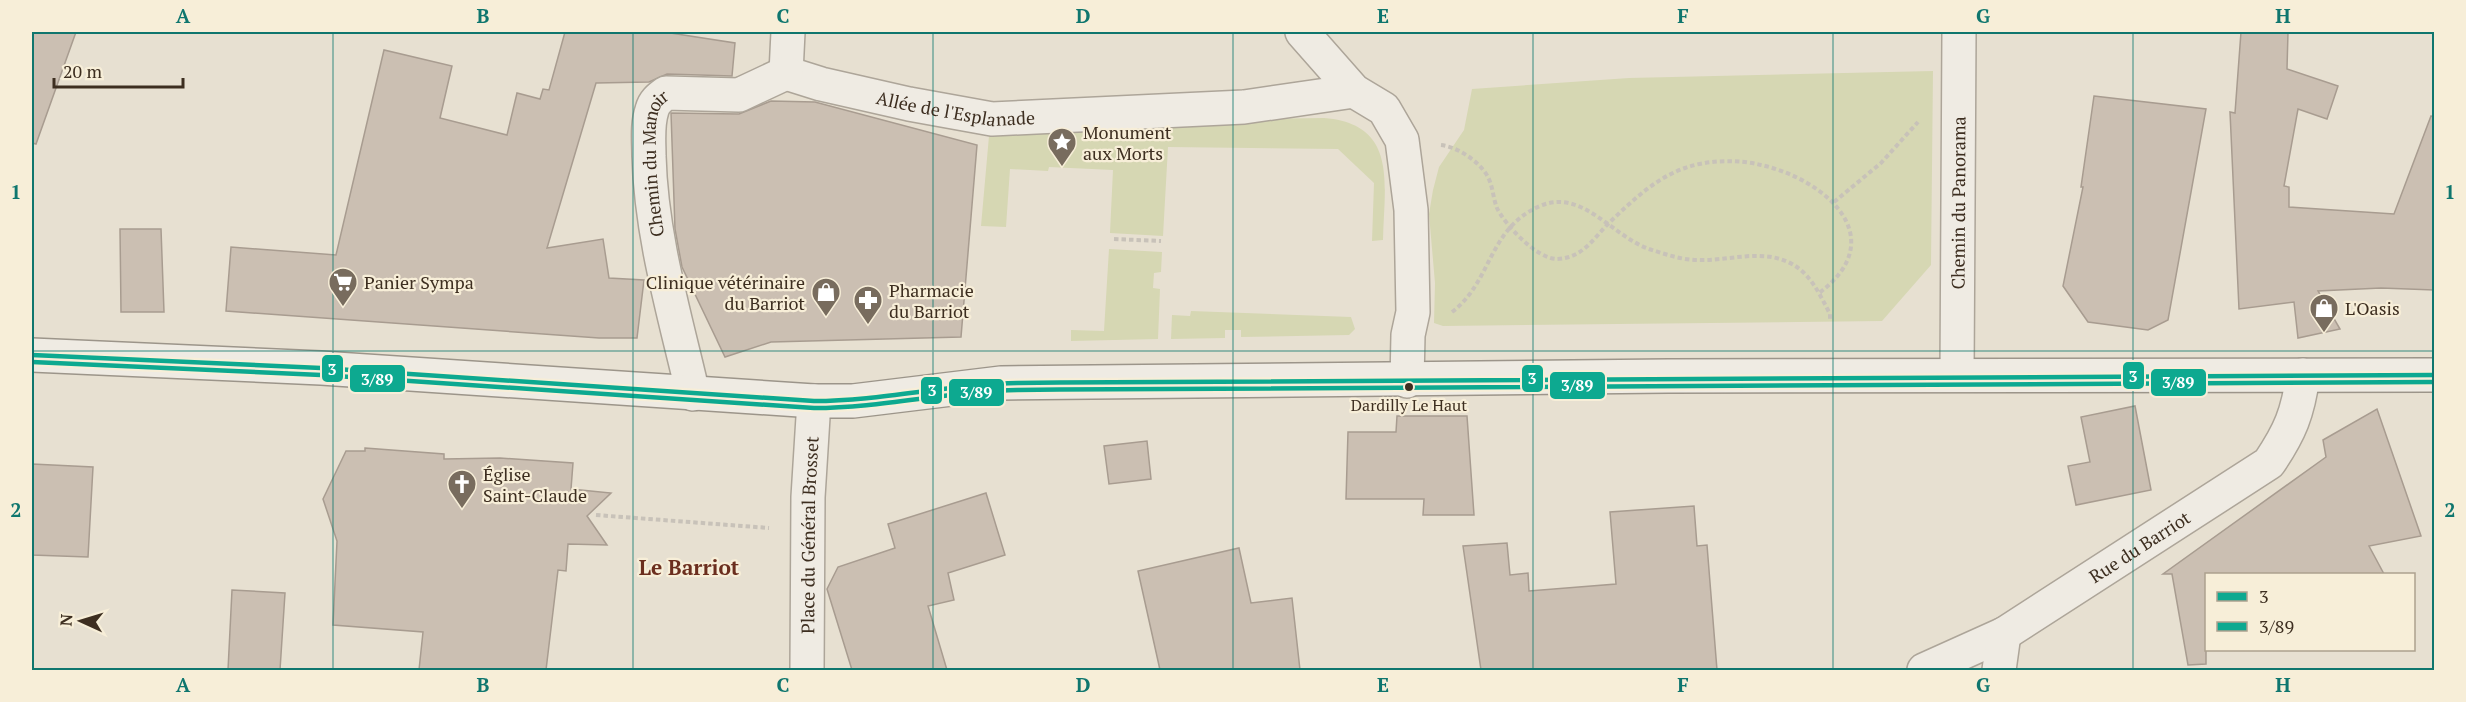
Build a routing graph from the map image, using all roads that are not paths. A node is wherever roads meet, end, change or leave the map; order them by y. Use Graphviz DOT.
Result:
graph roads {
  1 [pos="1302,32"];
  2 [pos="1959,32"];
  3 [pos="788,35"];
  4 [pos="786,73"];
  5 [pos="1354,91"];
  6 [pos="32,355"];
  7 [pos="1958,375"];
  8 [pos="2303,375"];
  9 [pos="2434,375"];
  10 [pos="1407,381"];
  11 [pos="693,394"];
  12 [pos="814,401"];
  13 [pos="2004,634"];
  14 [pos="807,670"];
  15 [pos="1924,670"];
  16 [pos="1999,670"];
  1 -- 5 [label="street"];
  2 -- 7 [label="street, Chemin du Panorama"];
  3 -- 4 [label="street"];
  4 -- 5 [label="street, Allée de l'Esplanade"];
  4 -- 11 [label="street, Chemin du Manoir"];
  5 -- 10 [label="street"];
  6 -- 11 [label="street"];
  7 -- 8 [label="street"];
  7 -- 10 [label="street"];
  8 -- 9 [label="street"];
  8 -- 13 [label="street, Rue du Barriot"];
  10 -- 12 [label="street"];
  11 -- 12 [label="street"];
  12 -- 14 [label="street, Place du Général Brosset"];
  13 -- 15 [label="street, Rue du Barriot"];
  13 -- 16 [label="street"];
}
